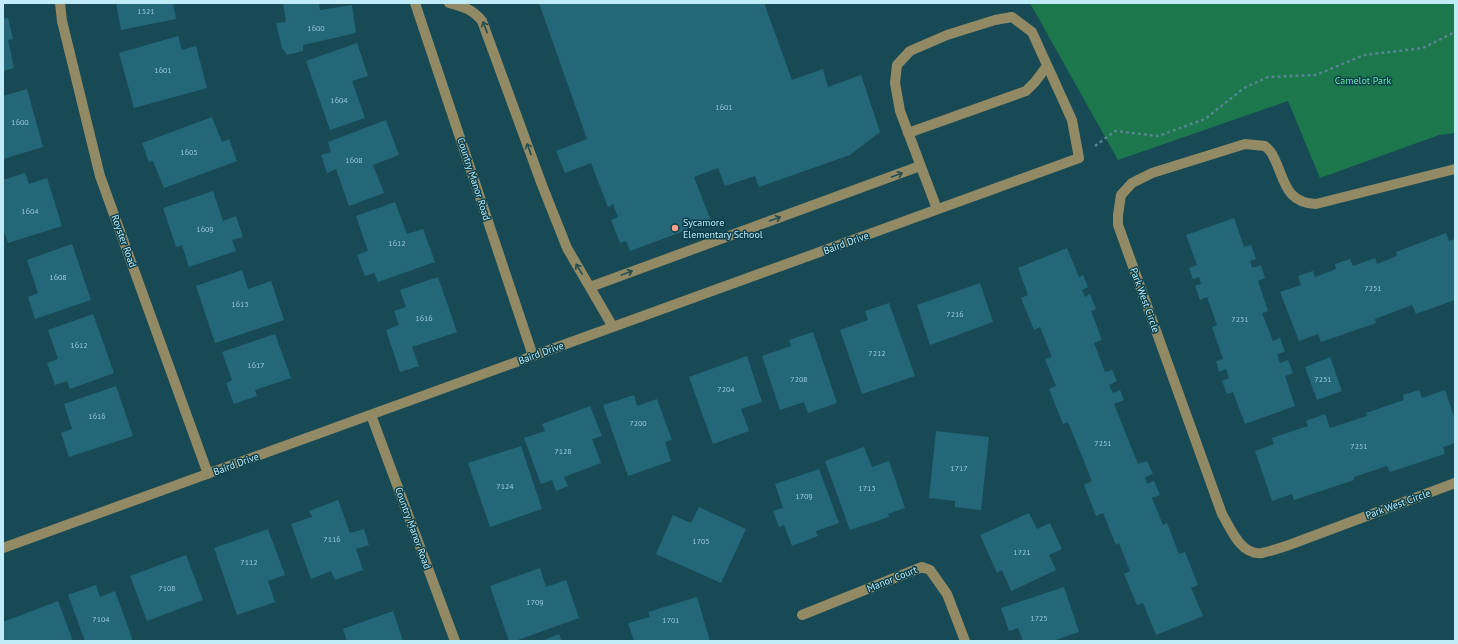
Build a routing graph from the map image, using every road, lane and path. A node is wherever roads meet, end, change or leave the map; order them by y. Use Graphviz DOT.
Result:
graph roads {
  1 [pos="60,3"];
  2 [pos="416,3"];
  3 [pos="449,3"];
  4 [pos="1455,32"];
  5 [pos="1047,66"];
  6 [pos="908,133"];
  7 [pos="1079,158"];
  8 [pos="920,166"];
  9 [pos="1455,169"];
  10 [pos="937,209"];
  11 [pos="590,287"];
  12 [pos="613,327"];
  13 [pos="533,356"];
  14 [pos="371,415"];
  15 [pos="208,474"];
  16 [pos="1455,483"];
  17 [pos="3,548"];
  18 [pos="802,615"];
  19 [pos="455,641"];
  20 [pos="965,641"];
  1 -- 15 [label="street, Royster Road"];
  2 -- 13 [label="street, Country Manor Road"];
  11 -- 3 [label="street, one-way"];
  4 -- 7 [label="path"];
  5 -- 6 [label="street"];
  5 -- 6 [label="street"];
  5 -- 7 [label="street"];
  6 -- 8 [label="street"];
  7 -- 10 [label="street, Baird Drive"];
  8 -- 10 [label="street"];
  11 -- 8 [label="street, one-way"];
  9 -- 16 [label="street, Park West Circle"];
  10 -- 12 [label="street, Baird Drive"];
  11 -- 12 [label="street"];
  12 -- 13 [label="street, Baird Drive"];
  13 -- 14 [label="street, Baird Drive"];
  14 -- 15 [label="street, Baird Drive"];
  14 -- 19 [label="street, Country Manor Road"];
  15 -- 17 [label="street, Baird Drive"];
  18 -- 20 [label="street, Manor Court"];
}
